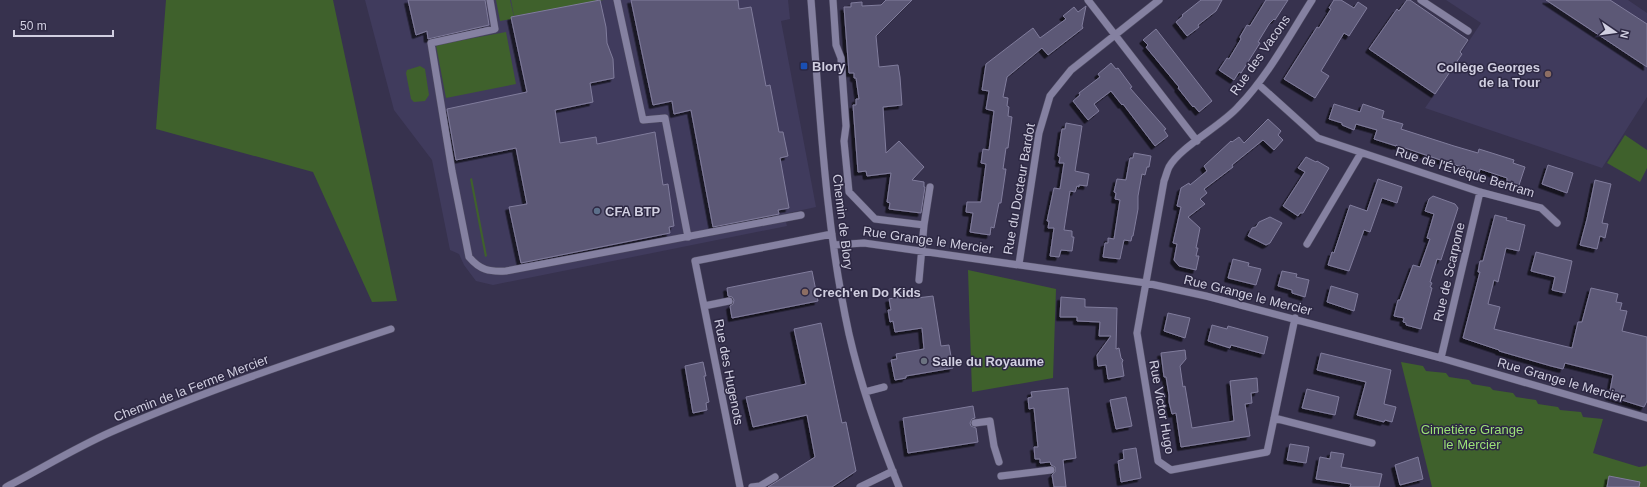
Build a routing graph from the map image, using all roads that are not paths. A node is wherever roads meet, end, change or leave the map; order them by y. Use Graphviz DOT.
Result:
graph roads {
  1 [pos="490,0"];
  2 [pos="617,0"];
  3 [pos="811,0"];
  4 [pos="833,0"];
  5 [pos="1088,0"];
  6 [pos="1159,0"];
  7 [pos="1312,0"];
  8 [pos="1421,0"];
  9 [pos="1468,31"];
  10 [pos="1116,35"];
  11 [pos="1258,84"];
  12 [pos="1197,141"];
  13 [pos="1361,153"];
  14 [pos="930,187"];
  15 [pos="1480,192"];
  16 [pos="801,216"];
  17 [pos="1557,223"];
  18 [pos="924,225"];
  19 [pos="832,234"];
  20 [pos="688,237"];
  21 [pos="1307,244"];
  22 [pos="834,245"];
  23 [pos="921,250"];
  24 [pos="1018,264"];
  25 [pos="919,280"];
  26 [pos="1146,283"];
  27 [pos="729,301"];
  28 [pos="704,306"];
  29 [pos="1295,318"];
  30 [pos="391,329"];
  31 [pos="1441,358"];
  32 [pos="884,387"];
  33 [pos="865,392"];
  34 [pos="1274,418"];
  35 [pos="1647,418"];
  36 [pos="975,423"];
  37 [pos="1372,443"];
  38 [pos="998,462"];
  39 [pos="1051,470"];
  40 [pos="893,471"];
  41 [pos="1001,476"];
  42 [pos="775,477"];
  43 [pos="6,487"];
  44 [pos="740,487"];
  45 [pos="752,487"];
  46 [pos="860,487"];
  47 [pos="899,487"];
  1 -- 20 [label="street"];
  2 -- 20 [label="street"];
  3 -- 19 [label="street, Chemin de Blory"];
  4 -- 18 [label="street"];
  5 -- 10 [label="street"];
  6 -- 10 [label="street, Rue du Docteur Bardot"];
  7 -- 11 [label="street, Rue des Vacons"];
  8 -- 9 [label="street"];
  10 -- 12 [label="street"];
  10 -- 24 [label="street, Rue du Docteur Bardot"];
  11 -- 12 [label="street, Rue des Vacons"];
  11 -- 13 [label="street, Rue de l'Évêque Bertram"];
  12 -- 26 [label="street, Rue des Vacons"];
  13 -- 15 [label="street, Rue de l'Évêque Bertram"];
  13 -- 21 [label="street"];
  14 -- 18 [label="street"];
  15 -- 17 [label="street, Rue de l'Évêque Bertram"];
  15 -- 31 [label="street, Rue de Scarpone"];
  16 -- 20 [label="street"];
  18 -- 23 [label="street"];
  19 -- 22 [label="street, Chemin de Blory"];
  19 -- 28 [label="street, Rue des Hugenots"];
  22 -- 23 [label="street, Rue Grange le Mercier"];
  22 -- 33 [label="street, Chemin de Blory"];
  23 -- 24 [label="street, Rue Grange le Mercier"];
  23 -- 25 [label="street"];
  24 -- 26 [label="street, Rue Grange le Mercier"];
  26 -- 29 [label="street, Rue Grange le Mercier"];
  26 -- 34 [label="street, Rue Victor Hugo"];
  27 -- 28 [label="street"];
  28 -- 44 [label="street, Rue des Hugenots"];
  29 -- 31 [label="street, Rue Grange le Mercier"];
  29 -- 34 [label="street, Rue Victor Hugo"];
  30 -- 43 [label="street, Chemin de la Ferme Mercier"];
  31 -- 35 [label="street, Rue Grange le Mercier"];
  32 -- 33 [label="street"];
  33 -- 40 [label="street, Chemin de Blory"];
  34 -- 37 [label="street"];
  36 -- 38 [label="street"];
  39 -- 41 [label="street"];
  40 -- 46 [label="street"];
  40 -- 47 [label="street, Chemin de Blory"];
  42 -- 45 [label="street"];
}
